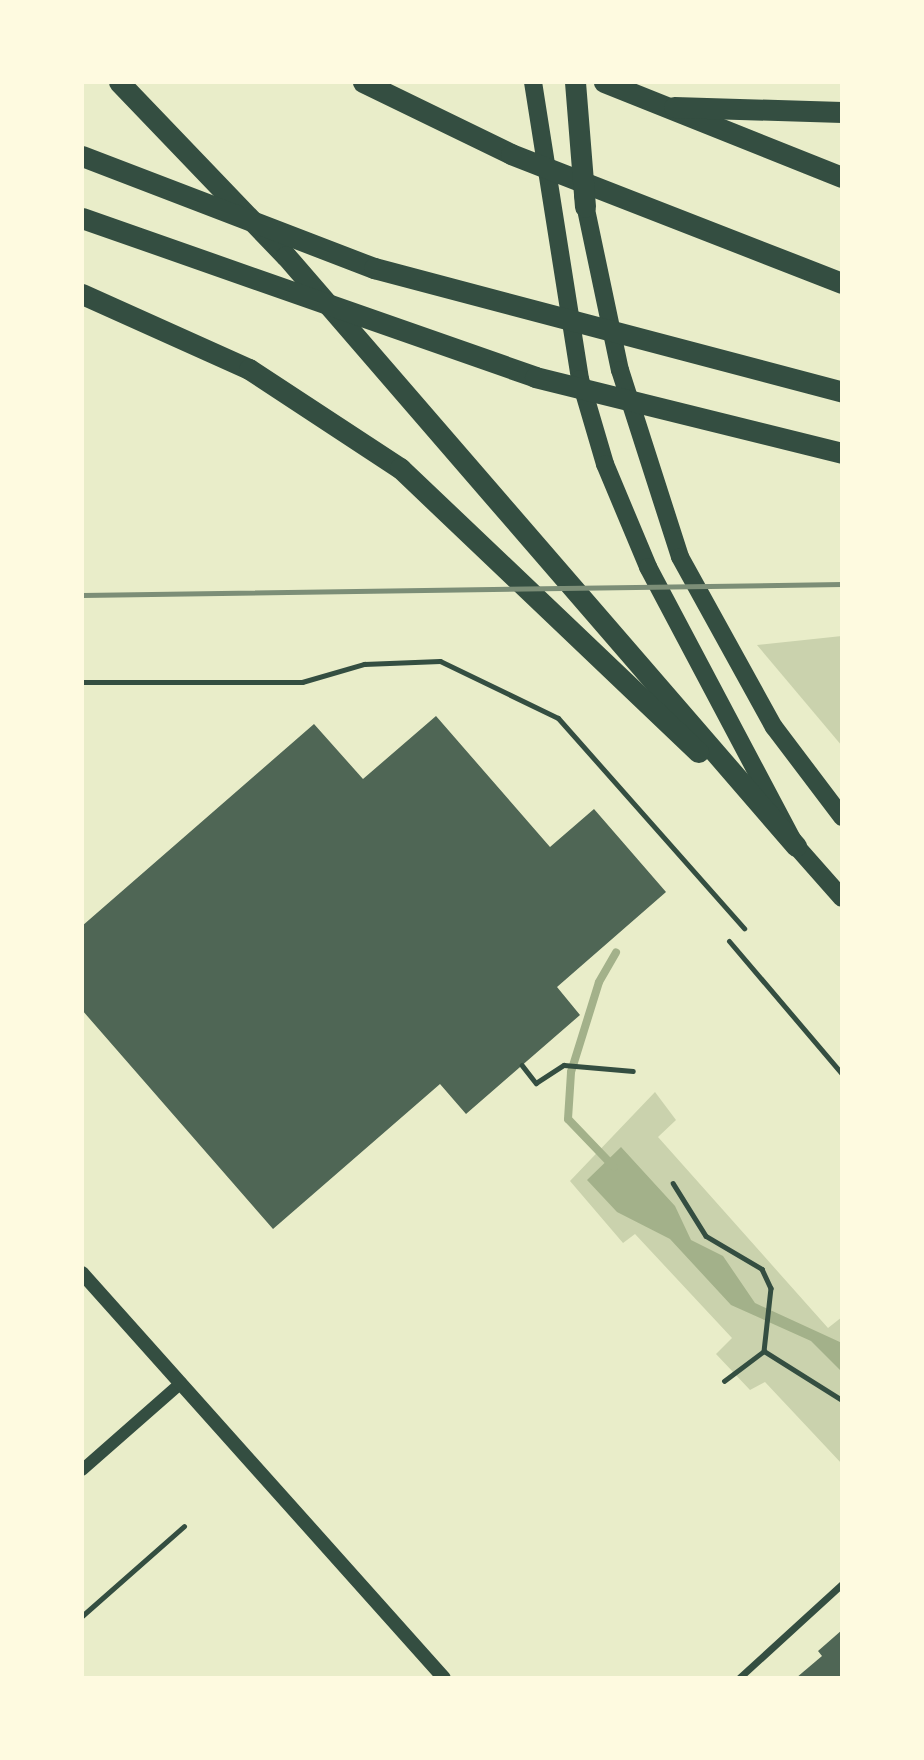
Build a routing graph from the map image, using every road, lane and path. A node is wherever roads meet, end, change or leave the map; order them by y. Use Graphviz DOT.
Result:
graph roads {
  1 [pos="118,82"];
  2 [pos="363,82"];
  3 [pos="533,82"];
  4 [pos="564,82"];
  5 [pos="575,82"];
  6 [pos="604,82"];
  7 [pos="662,107"];
  8 [pos="842,112"];
  9 [pos="82,156"];
  10 [pos="842,177"];
  11 [pos="585,207"];
  12 [pos="82,218"];
  13 [pos="842,283"];
  14 [pos="82,294"];
  15 [pos="842,391"];
  16 [pos="842,453"];
  17 [pos="82,682"];
  18 [pos="842,817"];
  19 [pos="796,846"];
  20 [pos="842,898"];
  21 [pos="744,929"];
  22 [pos="729,942"];
  23 [pos="522,1065"];
  24 [pos="633,1071"];
  25 [pos="842,1074"];
  26 [pos="673,1183"];
  27 [pos="82,1273"];
  28 [pos="764,1351"];
  29 [pos="724,1381"];
  30 [pos="181,1383"];
  31 [pos="842,1400"];
  32 [pos="82,1470"];
  33 [pos="184,1526"];
  34 [pos="842,1584"];
  35 [pos="82,1616"];
  36 [pos="444,1678"];
  37 [pos="739,1678"];
  1 -- 19 [label="highway"];
  2 -- 13 [label="highway"];
  3 -- 19 [label="main road"];
  4 -- 11 [label="main road"];
  5 -- 11 [label="highway"];
  6 -- 7 [label="highway"];
  7 -- 8 [label="highway"];
  7 -- 10 [label="highway"];
  9 -- 15 [label="highway"];
  11 -- 18 [label="main road"];
  12 -- 16 [label="highway"];
  14 -- 19 [label="highway"];
  17 -- 21 [label="lane"];
  19 -- 20 [label="main road"];
  22 -- 25 [label="lane"];
  23 -- 24 [label="path"];
  26 -- 28 [label="path"];
  27 -- 30 [label="main road"];
  28 -- 29 [label="path"];
  28 -- 31 [label="path"];
  30 -- 32 [label="street"];
  30 -- 36 [label="main road"];
  33 -- 35 [label="lane"];
  34 -- 37 [label="street"];
}
